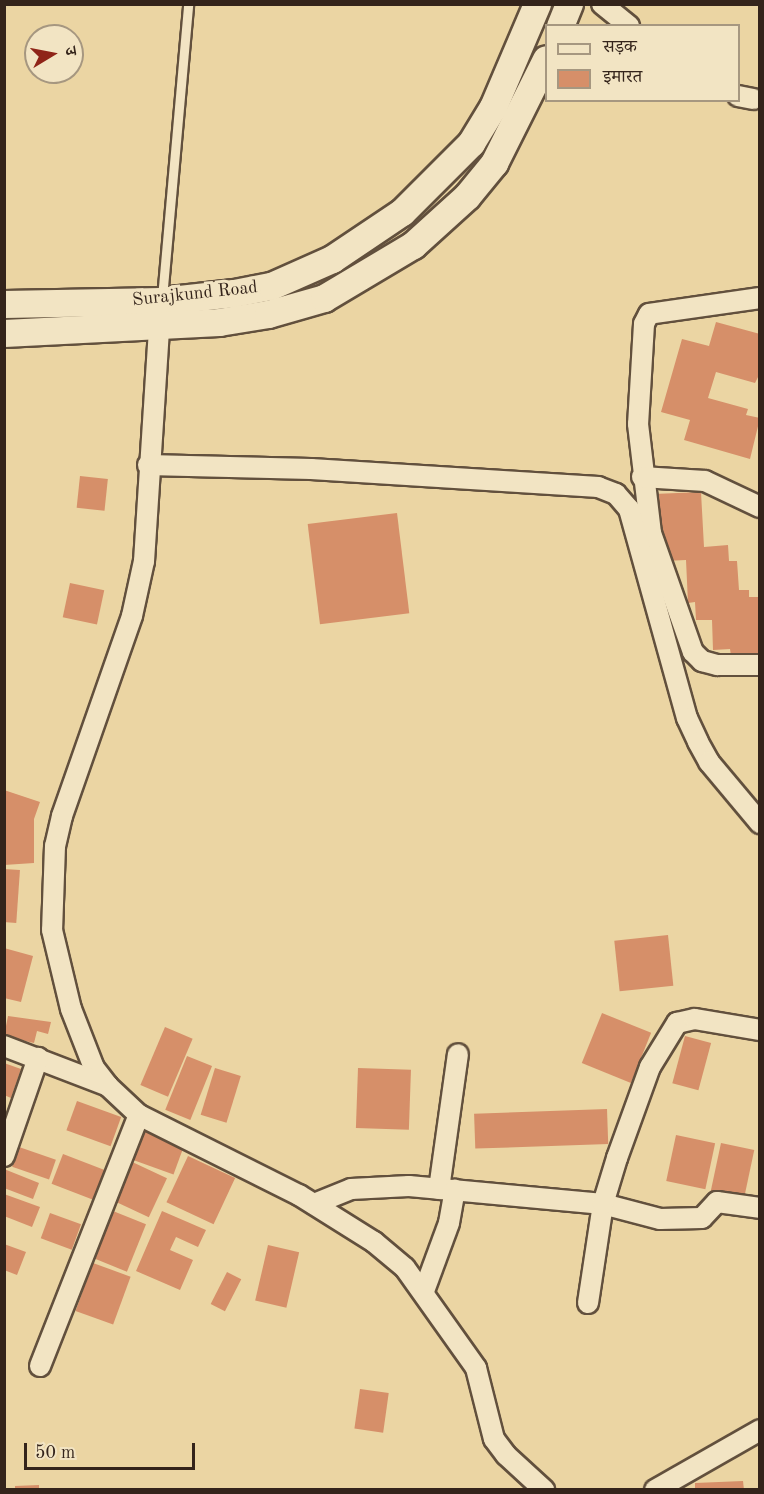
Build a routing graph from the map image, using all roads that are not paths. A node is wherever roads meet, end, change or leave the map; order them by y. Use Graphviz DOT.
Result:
graph roads {
  1 [pos="188,4"];
  2 [pos="537,4"];
  3 [pos="569,4"];
  4 [pos="602,4"];
  5 [pos="561,24"];
  6 [pos="627,24"];
  7 [pos="545,61"];
  8 [pos="759,298"];
  9 [pos="161,301"];
  10 [pos="4,304"];
  11 [pos="158,328"];
  12 [pos="4,333"];
  13 [pos="148,465"];
  14 [pos="642,477"];
  15 [pos="759,507"];
  16 [pos="759,665"];
  17 [pos="759,824"];
  18 [pos="759,1030"];
  19 [pos="4,1046"];
  20 [pos="458,1054"];
  21 [pos="38,1058"];
  22 [pos="108,1086"];
  23 [pos="139,1114"];
  24 [pos="4,1156"];
  25 [pos="447,1190"];
  26 [pos="314,1204"];
  27 [pos="603,1204"];
  28 [pos="759,1208"];
  29 [pos="424,1291"];
  30 [pos="588,1303"];
  31 [pos="40,1366"];
  32 [pos="759,1430"];
  33 [pos="544,1490"];
  34 [pos="655,1490"];
  1 -- 9 [label="lane"];
  2 -- 9 [label="main road, Surajkund Road"];
  3 -- 5 [label="main road"];
  4 -- 6 [label="street"];
  7 -- 11 [label="main road, Surajkund Road"];
  8 -- 14 [label="street"];
  9 -- 10 [label="main road, Surajkund Road"];
  9 -- 11 [label="street"];
  11 -- 12 [label="main road, Surajkund Road"];
  11 -- 13 [label="street"];
  13 -- 17 [label="street"];
  13 -- 22 [label="street"];
  14 -- 15 [label="street"];
  14 -- 16 [label="street"];
  18 -- 27 [label="street"];
  19 -- 21 [label="street"];
  20 -- 25 [label="street"];
  21 -- 22 [label="street"];
  21 -- 24 [label="street"];
  22 -- 23 [label="street"];
  23 -- 26 [label="street"];
  23 -- 31 [label="street"];
  25 -- 26 [label="street"];
  25 -- 27 [label="street"];
  25 -- 29 [label="street"];
  26 -- 29 [label="street"];
  27 -- 28 [label="street"];
  27 -- 30 [label="street"];
  29 -- 33 [label="street"];
  32 -- 34 [label="street"];
}
